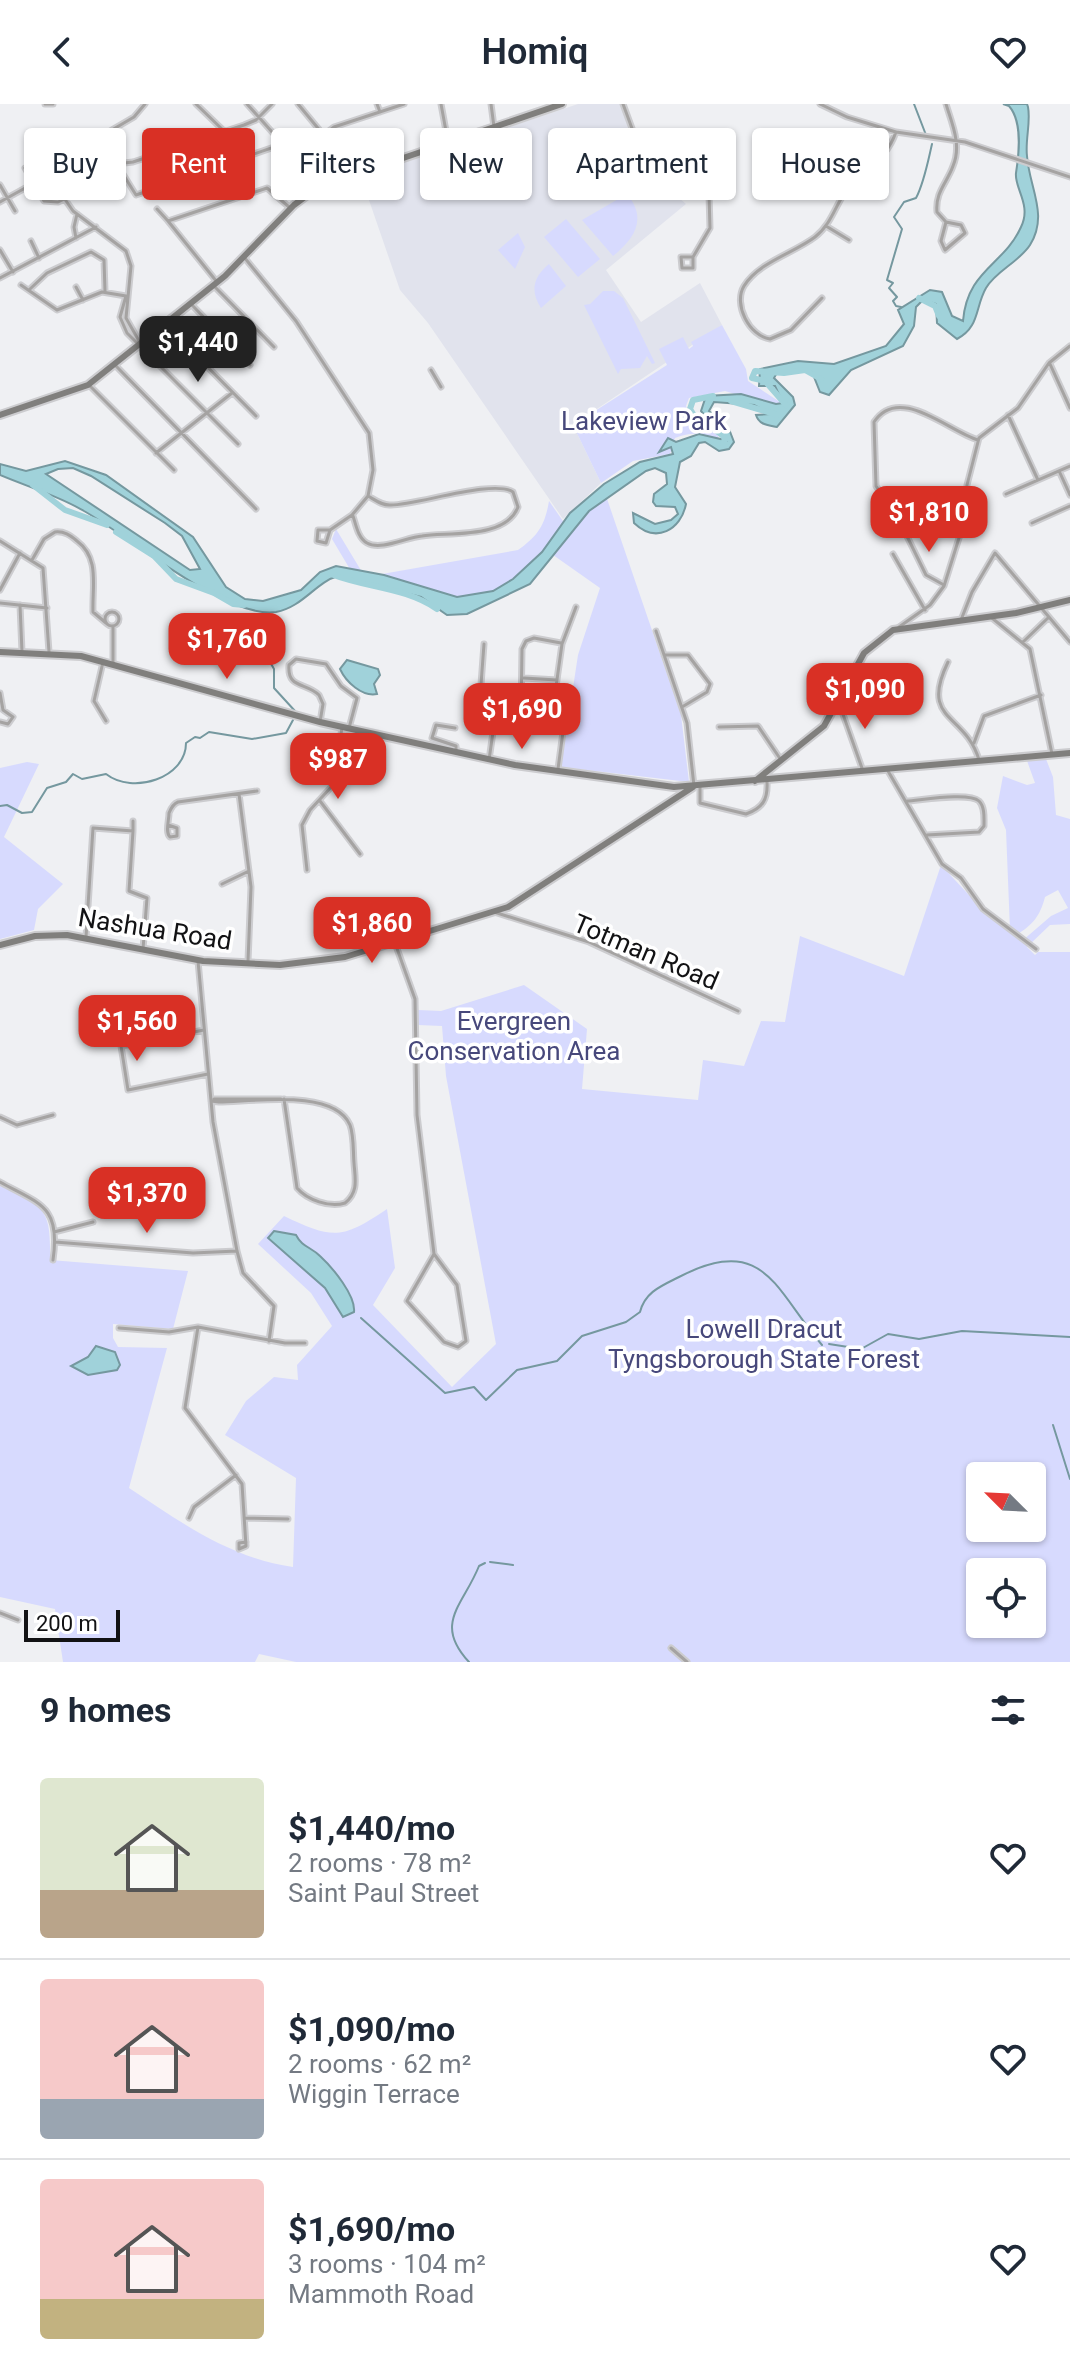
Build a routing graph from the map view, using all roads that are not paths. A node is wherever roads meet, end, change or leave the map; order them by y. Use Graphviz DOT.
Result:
graph roads {
  1 [pos="45,104"];
  2 [pos="53,104"];
  3 [pos="145,104"];
  4 [pos="196,104"];
  5 [pos="247,104"];
  6 [pos="272,104"];
  7 [pos="298,104"];
  8 [pos="377,104"];
  9 [pos="404,104"];
  10 [pos="441,104"];
  11 [pos="491,104"];
  12 [pos="562,104"];
  13 [pos="623,104"];
  14 [pos="820,104"];
  15 [pos="946,104"];
  16 [pos="380,112"];
  17 [pos="259,117"];
  18 [pos="494,127"];
  19 [pos="115,128"];
  20 [pos="221,128"];
  21 [pos="232,128"];
  22 [pos="319,128"];
  23 [pos="333,128"];
  24 [pos="445,128"];
  25 [pos="491,128"];
  26 [pos="896,132"];
  27 [pos="956,140"];
  28 [pos="1070,177"];
  29 [pos="126,180"];
  30 [pos="0,185"];
  31 [pos="24,188"];
  32 [pos="7,197"];
  33 [pos="66,200"];
  34 [pos="301,200"];
  35 [pos="0,202"];
  36 [pos="290,208"];
  37 [pos="157,209"];
  38 [pos="15,211"];
  39 [pos="78,214"];
  40 [pos="168,221"];
  41 [pos="946,222"];
  42 [pos="826,226"];
  43 [pos="96,227"];
  44 [pos="76,238"];
  45 [pos="849,240"];
  46 [pos="31,241"];
  47 [pos="0,250"];
  48 [pos="244,257"];
  49 [pos="693,257"];
  50 [pos="39,258"];
  51 [pos="13,272"];
  52 [pos="0,278"];
  53 [pos="215,283"];
  54 [pos="21,285"];
  55 [pos="76,287"];
  56 [pos="30,289"];
  57 [pos="105,291"];
  58 [pos="126,296"];
  59 [pos="822,298"];
  60 [pos="83,300"];
  61 [pos="190,303"];
  62 [pos="165,324"];
  63 [pos="140,344"];
  64 [pos="1070,346"];
  65 [pos="274,347"];
  66 [pos="1049,363"];
  67 [pos="114,365"];
  68 [pos="250,365"];
  69 [pos="431,370"];
  70 [pos="88,385"];
  71 [pos="441,387"];
  72 [pos="232,392"];
  73 [pos="1070,408"];
  74 [pos="207,413"];
  75 [pos="0,415"];
  76 [pos="1008,415"];
  77 [pos="256,416"];
  78 [pos="182,433"];
  79 [pos="978,440"];
  80 [pos="238,444"];
  81 [pos="156,453"];
  82 [pos="1070,466"];
  83 [pos="174,470"];
  84 [pos="1059,471"];
  85 [pos="1038,480"];
  86 [pos="1006,494"];
  87 [pos="1070,495"];
  88 [pos="368,496"];
  89 [pos="1070,506"];
  90 [pos="256,509"];
  91 [pos="352,515"];
  92 [pos="1032,523"];
  93 [pos="330,530"];
  94 [pos="0,541"];
  95 [pos="20,553"];
  96 [pos="893,554"];
  97 [pos="32,560"];
  98 [pos="1,582"];
  99 [pos="944,585"];
  100 [pos="0,590"];
  101 [pos="1070,600"];
  102 [pos="0,603"];
  103 [pos="20,605"];
  104 [pos="576,607"];
  105 [pos="47,608"];
  106 [pos="1042,608"];
  107 [pos="925,610"];
  108 [pos="990,616"];
  109 [pos="1050,616"];
  110 [pos="961,620"];
  111 [pos="106,623"];
  112 [pos="113,626"];
  113 [pos="893,630"];
  114 [pos="656,631"];
  115 [pos="1023,642"];
  116 [pos="1070,642"];
  117 [pos="484,644"];
  118 [pos="562,644"];
  119 [pos="0,652"];
  120 [pos="22,652"];
  121 [pos="49,652"];
  122 [pos="664,655"];
  123 [pos="103,662"];
  124 [pos="948,662"];
  125 [pos="113,665"];
  126 [pos="523,678"];
  127 [pos="557,680"];
  128 [pos="0,693"];
  129 [pos="1041,695"];
  130 [pos="838,700"];
  131 [pos="682,707"];
  132 [pos="2,711"];
  133 [pos="554,718"];
  134 [pos="106,721"];
  135 [pos="0,722"];
  136 [pos="320,722"];
  137 [pos="346,727"];
  138 [pos="719,727"];
  139 [pos="455,728"];
  140 [pos="974,743"];
  141 [pos="456,752"];
  142 [pos="1070,753"];
  143 [pos="1052,754"];
  144 [pos="489,760"];
  145 [pos="781,760"];
  146 [pos="979,760"];
  147 [pos="887,769"];
  148 [pos="557,771"];
  149 [pos="768,771"];
  150 [pos="863,771"];
  151 [pos="776,779"];
  152 [pos="767,780"];
  153 [pos="755,781"];
  154 [pos="697,787"];
  155 [pos="257,791"];
  156 [pos="239,794"];
  157 [pos="320,801"];
  158 [pos="907,801"];
  159 [pos="133,821"];
  160 [pos="168,825"];
  161 [pos="133,831"];
  162 [pos="927,835"];
  163 [pos="360,854"];
  164 [pos="307,870"];
  165 [pos="249,871"];
  166 [pos="222,884"];
  167 [pos="494,912"];
  168 [pos="86,938"];
  169 [pos="395,943"];
  170 [pos="0,945"];
  171 [pos="143,949"];
  172 [pos="1036,949"];
  173 [pos="198,960"];
  174 [pos="248,963"];
  175 [pos="738,1011"];
  176 [pos="204,1030"];
  177 [pos="208,1074"];
  178 [pos="283,1099"];
  179 [pos="211,1101"];
  180 [pos="53,1115"];
  181 [pos="0,1117"];
  182 [pos="0,1182"];
  183 [pos="93,1222"];
  184 [pos="54,1232"];
  185 [pos="55,1242"];
  186 [pos="237,1251"];
  187 [pos="434,1254"];
  188 [pos="53,1260"];
  189 [pos="198,1327"];
  190 [pos="119,1328"];
  191 [pos="269,1341"];
  192 [pos="305,1343"];
  193 [pos="236,1475"];
  194 [pos="189,1518"];
  195 [pos="245,1518"];
  196 [pos="288,1519"];
  197 [pos="246,1542"];
  198 [pos="0,1613"];
  199 [pos="18,1620"];
  200 [pos="671,1648"];
  201 [pos="687,1662"];
  1 -- 2 [label="street"];
  3 -- 19 [label="street"];
  4 -- 20 [label="street"];
  5 -- 17 [label="street"];
  6 -- 17 [label="street"];
  7 -- 22 [label="street"];
  8 -- 16 [label="street"];
  9 -- 16 [label="street"];
  10 -- 24 [label="street"];
  11 -- 18 [label="street"];
  12 -- 18 [label="main road"];
  13 -- 49 [label="street"];
  14 -- 26 [label="street"];
  15 -- 27 [label="street"];
  16 -- 23 [label="street"];
  17 -- 21 [label="street"];
  17 -- 29 [label="street"];
  18 -- 25 [label="main road"];
  26 -- 27 [label="street"];
  26 -- 42 [label="street"];
  27 -- 28 [label="street"];
  27 -- 41 [label="street"];
  30 -- 32 [label="street"];
  31 -- 32 [label="street"];
  32 -- 35 [label="street"];
  32 -- 38 [label="street"];
  33 -- 39 [label="street"];
  34 -- 36 [label="main road"];
  36 -- 40 [label="street"];
  36 -- 48 [label="main road"];
  37 -- 40 [label="street"];
  39 -- 43 [label="street"];
  39 -- 44 [label="street"];
  40 -- 53 [label="street"];
  41 -- 41 [label="street"];
  42 -- 45 [label="street"];
  42 -- 59 [label="street"];
  43 -- 44 [label="street"];
  43 -- 58 [label="street"];
  44 -- 50 [label="street"];
  46 -- 50 [label="street"];
  47 -- 51 [label="street"];
  48 -- 53 [label="main road"];
  48 -- 88 [label="street"];
  49 -- 49 [label="street"];
  50 -- 51 [label="street"];
  51 -- 52 [label="street"];
  53 -- 61 [label="main road"];
  53 -- 65 [label="street"];
  54 -- 56 [label="street"];
  55 -- 60 [label="street"];
  56 -- 57 [label="street"];
  56 -- 60 [label="street"];
  57 -- 58 [label="street"];
  57 -- 60 [label="street"];
  58 -- 63 [label="street"];
  61 -- 62 [label="main road"];
  61 -- 68 [label="street"];
  62 -- 63 [label="main road"];
  62 -- 72 [label="street"];
  63 -- 67 [label="main road"];
  63 -- 74 [label="street"];
  64 -- 66 [label="street"];
  66 -- 73 [label="street"];
  66 -- 76 [label="street"];
  67 -- 70 [label="main road"];
  67 -- 78 [label="street"];
  69 -- 71 [label="street"];
  70 -- 75 [label="main road"];
  70 -- 81 [label="street"];
  72 -- 74 [label="street"];
  72 -- 77 [label="street"];
  74 -- 78 [label="street"];
  74 -- 80 [label="street"];
  76 -- 79 [label="street"];
  76 -- 85 [label="street"];
  78 -- 81 [label="street"];
  78 -- 90 [label="street"];
  79 -- 99 [label="street"];
  79 -- 99 [label="street"];
  81 -- 83 [label="street"];
  82 -- 84 [label="street"];
  84 -- 85 [label="street"];
  84 -- 87 [label="street"];
  85 -- 86 [label="street"];
  88 -- 91 [label="street"];
  88 -- 91 [label="street"];
  89 -- 92 [label="street"];
  91 -- 93 [label="street"];
  94 -- 95 [label="street"];
  95 -- 97 [label="street"];
  95 -- 98 [label="street"];
  96 -- 107 [label="street"];
  97 -- 105 [label="street"];
  97 -- 111 [label="street"];
  98 -- 100 [label="street"];
  99 -- 107 [label="street"];
  101 -- 106 [label="main road"];
  102 -- 103 [label="street"];
  103 -- 105 [label="street"];
  103 -- 120 [label="street"];
  104 -- 118 [label="street"];
  105 -- 121 [label="street"];
  106 -- 108 [label="main road"];
  106 -- 109 [label="street"];
  106 -- 110 [label="street"];
  107 -- 113 [label="street"];
  108 -- 110 [label="main road"];
  108 -- 115 [label="street"];
  109 -- 115 [label="street"];
  109 -- 116 [label="street"];
  110 -- 113 [label="main road"];
  111 -- 112 [label="street"];
  111 -- 112 [label="street"];
  112 -- 125 [label="street"];
  113 -- 130 [label="main road"];
  114 -- 122 [label="street"];
  115 -- 129 [label="street"];
  117 -- 144 [label="street"];
  118 -- 126 [label="street"];
  118 -- 127 [label="street"];
  119 -- 120 [label="main road"];
  120 -- 121 [label="main road"];
  121 -- 123 [label="main road"];
  122 -- 131 [label="street"];
  122 -- 131 [label="street"];
  123 -- 125 [label="main road"];
  123 -- 134 [label="street"];
  124 -- 140 [label="street"];
  125 -- 136 [label="main road"];
  126 -- 127 [label="street"];
  126 -- 133 [label="street"];
  127 -- 133 [label="street"];
  128 -- 132 [label="street"];
  129 -- 140 [label="street"];
  129 -- 143 [label="street"];
  130 -- 145 [label="main road"];
  130 -- 150 [label="street"];
  131 -- 154 [label="street"];
  132 -- 135 [label="street"];
  133 -- 148 [label="street"];
  136 -- 137 [label="main road"];
  136 -- 137 [label="street"];
  137 -- 141 [label="main road"];
  137 -- 157 [label="street"];
  138 -- 145 [label="street"];
  139 -- 141 [label="street"];
  140 -- 146 [label="street"];
  141 -- 144 [label="main road"];
  142 -- 143 [label="main road"];
  143 -- 146 [label="main road"];
  144 -- 148 [label="main road"];
  145 -- 149 [label="main road"];
  146 -- 147 [label="main road"];
  147 -- 150 [label="main road"];
  147 -- 158 [label="street"];
  148 -- 154 [label="main road"];
  149 -- 151 [label="main road"];
  149 -- 153 [label="main road"];
  150 -- 151 [label="main road"];
  151 -- 152 [label="main road"];
  152 -- 153 [label="main road"];
  152 -- 154 [label="street"];
  153 -- 154 [label="main road"];
  154 -- 167 [label="main road, Nashua Road"];
  155 -- 156 [label="street"];
  156 -- 160 [label="street"];
  156 -- 165 [label="street"];
  157 -- 163 [label="street"];
  157 -- 164 [label="street"];
  158 -- 162 [label="street"];
  158 -- 162 [label="street"];
  159 -- 161 [label="street"];
  161 -- 168 [label="street"];
  161 -- 171 [label="street"];
  162 -- 172 [label="street"];
  165 -- 166 [label="street"];
  165 -- 174 [label="street"];
  167 -- 169 [label="main road, Nashua Road"];
  167 -- 175 [label="street, Totman Road"];
  168 -- 170 [label="main road, Nashua Road"];
  168 -- 171 [label="main road, Nashua Road"];
  169 -- 174 [label="main road, Nashua Road"];
  169 -- 187 [label="street"];
  171 -- 173 [label="main road, Nashua Road"];
  173 -- 174 [label="main road, Nashua Road"];
  173 -- 176 [label="street"];
  176 -- 177 [label="street"];
  176 -- 177 [label="street"];
  177 -- 179 [label="street"];
  178 -- 178 [label="street"];
  178 -- 179 [label="street"];
  179 -- 186 [label="street"];
  180 -- 181 [label="street"];
  182 -- 184 [label="street"];
  183 -- 184 [label="street"];
  184 -- 185 [label="street"];
  185 -- 186 [label="street"];
  185 -- 188 [label="street"];
  186 -- 191 [label="street"];
  187 -- 187 [label="street"];
  189 -- 190 [label="street"];
  189 -- 191 [label="street"];
  189 -- 193 [label="street"];
  191 -- 192 [label="street"];
  193 -- 194 [label="street"];
  193 -- 195 [label="street"];
  195 -- 196 [label="street"];
  195 -- 197 [label="street"];
  198 -- 199 [label="street"];
  200 -- 201 [label="street"];
}
